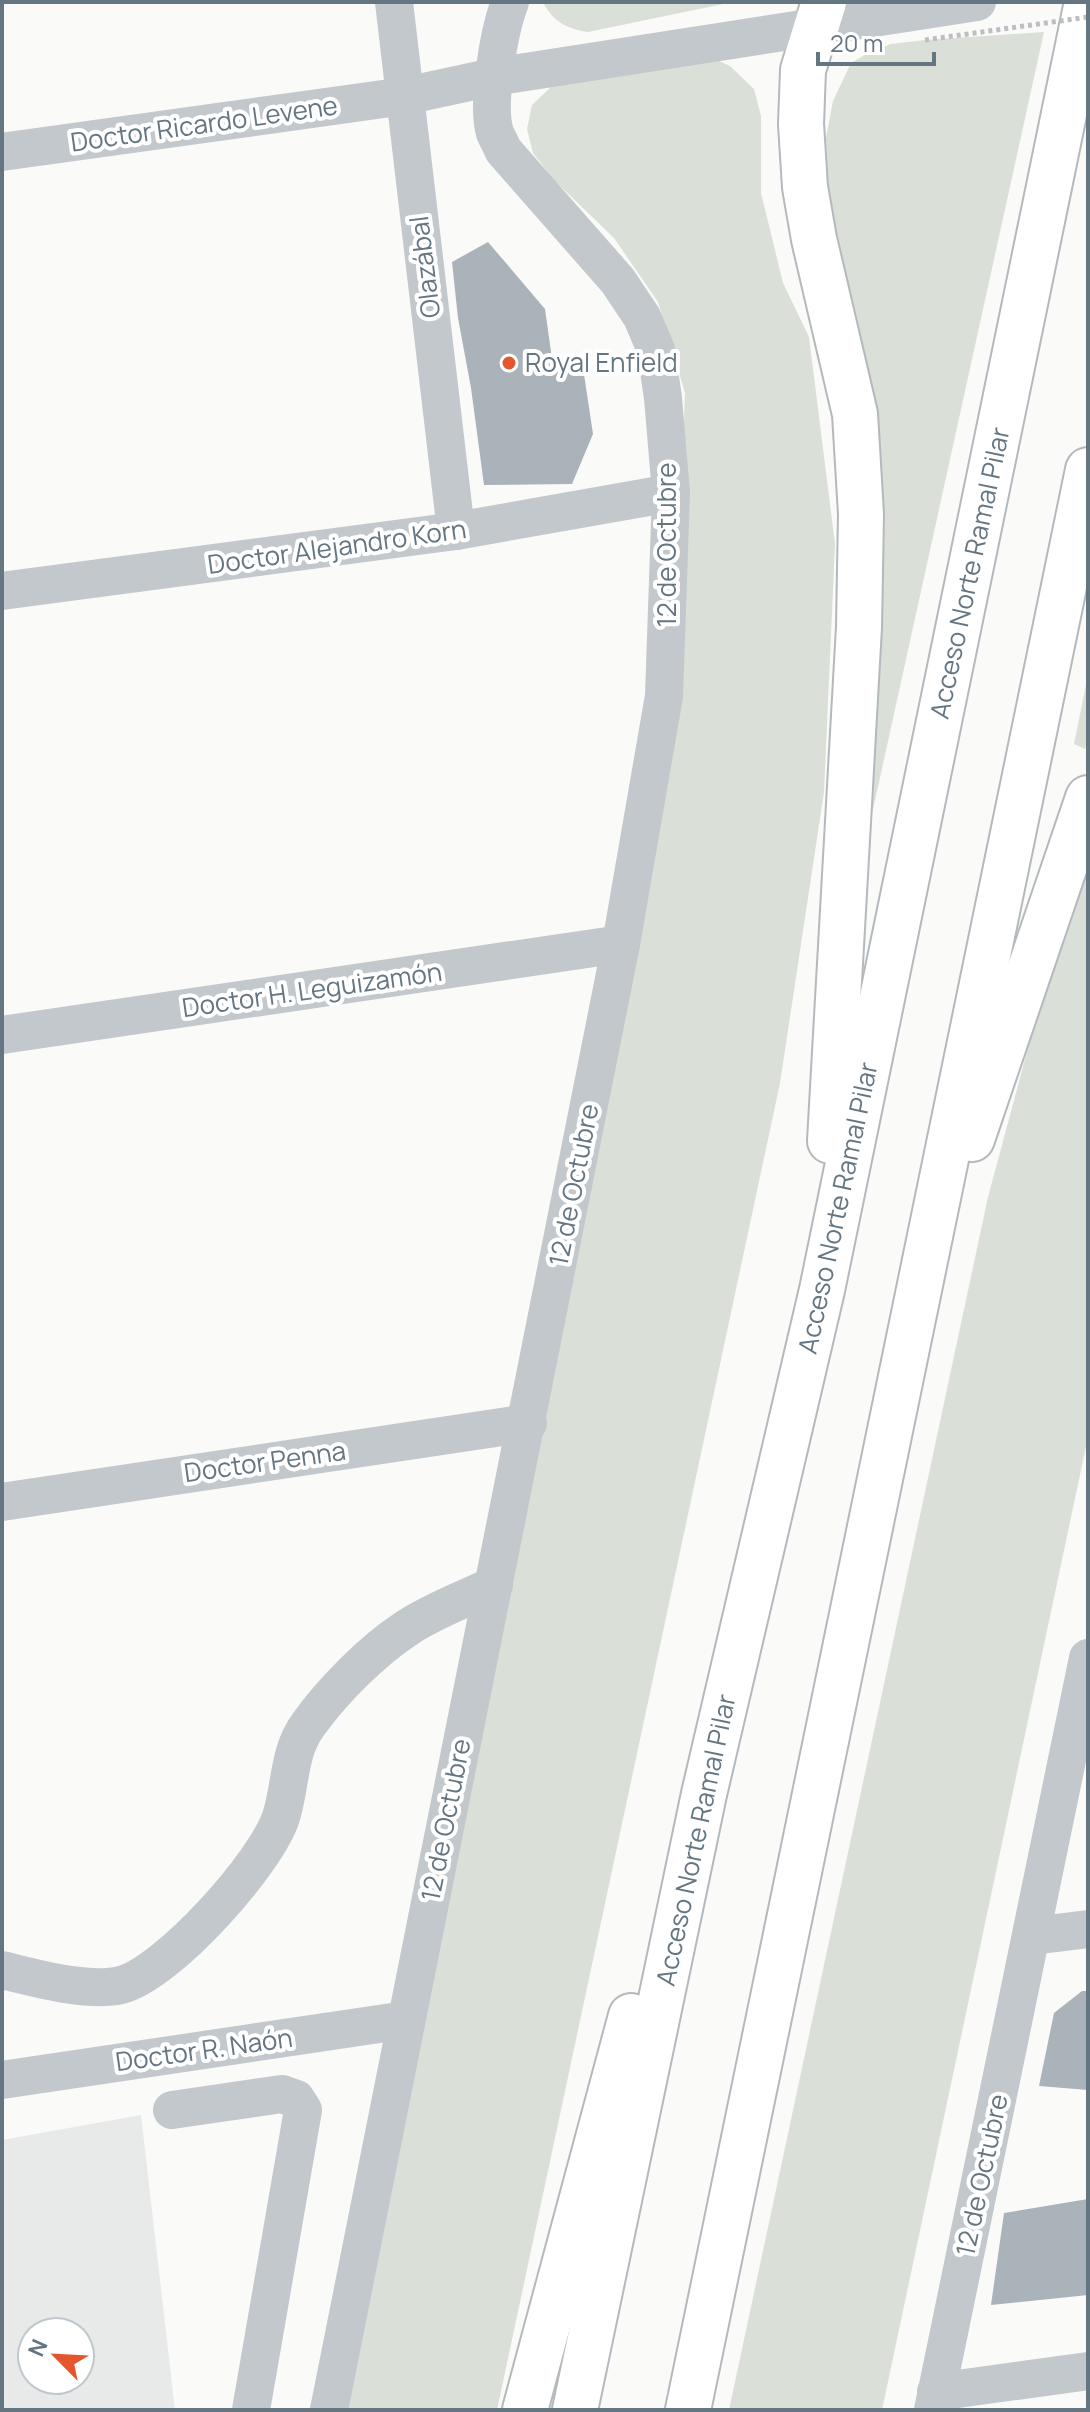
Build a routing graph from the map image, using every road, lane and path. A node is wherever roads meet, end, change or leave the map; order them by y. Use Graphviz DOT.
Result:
graph roads {
  1 [pos="394,2"];
  2 [pos="510,2"];
  3 [pos="1087,2"];
  4 [pos="970,3"];
  5 [pos="820,14"];
  6 [pos="1088,17"];
  7 [pos="925,40"];
  8 [pos="493,77"];
  9 [pos="405,96"];
  10 [pos="2,152"];
  11 [pos="1088,470"];
  12 [pos="671,493"];
  13 [pos="456,531"];
  14 [pos="2,591"];
  15 [pos="1088,798"];
  16 [pos="621,944"];
  17 [pos="2,1035"];
  18 [pos="822,1290"];
  19 [pos="915,1300"];
  20 [pos="528,1423"];
  21 [pos="2,1502"];
  22 [pos="494,1585"];
  23 [pos="1088,1658"];
  24 [pos="704,1794"];
  25 [pos="1088,1929"];
  26 [pos="1032,1936"];
  27 [pos="2,1970"];
  28 [pos="406,2020"];
  29 [pos="2,2080"];
  30 [pos="172,2110"];
  31 [pos="1088,2371"];
  32 [pos="935,2401"];
  33 [pos="251,2410"];
  34 [pos="329,2410"];
  35 [pos="525,2410"];
  36 [pos="575,2410"];
  37 [pos="688,2410"];
  1 -- 9 [label="street, Olazábal"];
  2 -- 8 [label="street, 12 de Octubre"];
  3 -- 18 [label="highway, Acceso Norte Ramal Pilar"];
  4 -- 5 [label="street, Doctor Ricardo Levene"];
  5 -- 8 [label="street, Doctor Ricardo Levene"];
  5 -- 18 [label="highway"];
  6 -- 7 [label="path, bridge"];
  8 -- 9 [label="street, Doctor Ricardo Levene"];
  8 -- 12 [label="street, 12 de Octubre"];
  9 -- 10 [label="street, Doctor Ricardo Levene"];
  9 -- 13 [label="street, Olazábal"];
  11 -- 19 [label="highway"];
  12 -- 13 [label="street, Doctor Alejandro Korn"];
  12 -- 16 [label="street, 12 de Octubre"];
  13 -- 14 [label="street, Doctor Alejandro Korn"];
  15 -- 19 [label="highway"];
  16 -- 17 [label="street, Doctor H. Leguizamón"];
  16 -- 20 [label="street, 12 de Octubre"];
  18 -- 24 [label="highway, Acceso Norte Ramal Pilar"];
  19 -- 37 [label="highway"];
  20 -- 21 [label="street, Doctor Penna"];
  20 -- 22 [label="street, 12 de Octubre"];
  22 -- 27 [label="street"];
  22 -- 28 [label="street, 12 de Octubre"];
  23 -- 26 [label="street, 12 de Octubre"];
  24 -- 35 [label="highway"];
  24 -- 36 [label="highway, Acceso Norte Ramal Pilar"];
  25 -- 26 [label="street"];
  26 -- 32 [label="street, 12 de Octubre"];
  28 -- 29 [label="street, Doctor R. Naón"];
  28 -- 34 [label="street, 12 de Octubre"];
  30 -- 33 [label="street"];
  31 -- 32 [label="street"];
}
